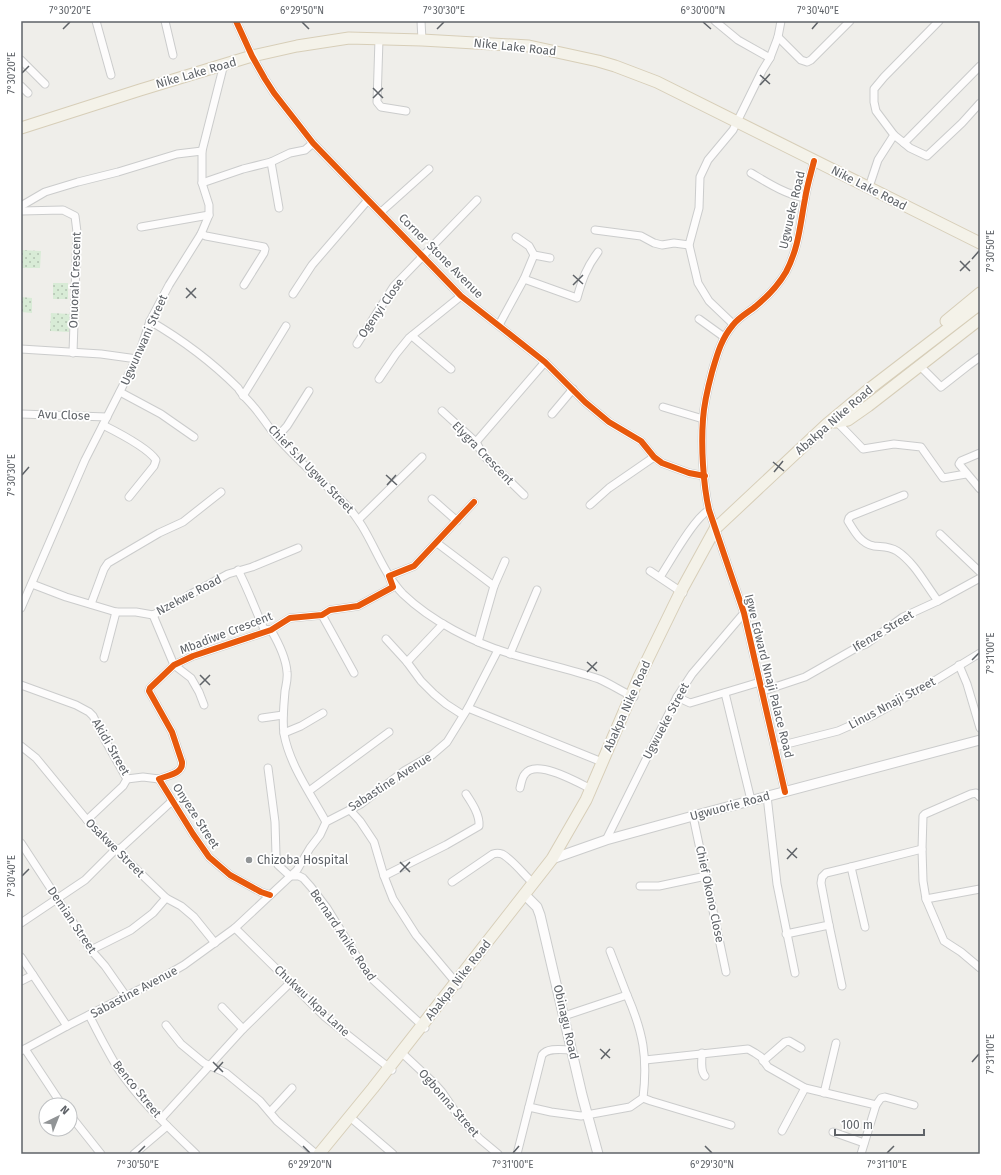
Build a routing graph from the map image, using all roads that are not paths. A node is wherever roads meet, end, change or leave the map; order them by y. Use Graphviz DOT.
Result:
graph roads {
  1 [pos="96,21"];
  2 [pos="165,21"];
  3 [pos="236,21"];
  4 [pos="421,21"];
  5 [pos="715,21"];
  6 [pos="781,21"];
  7 [pos="850,21"];
  8 [pos="939,21"];
  9 [pos="778,37"];
  10 [pos="379,39"];
  11 [pos="422,40"];
  12 [pos="173,55"];
  13 [pos="252,56"];
  14 [pos="770,58"];
  15 [pos="21,60"];
  16 [pos="224,64"];
  17 [pos="980,66"];
  18 [pos="111,75"];
  19 [pos="45,84"];
  20 [pos="21,86"];
  21 [pos="28,93"];
  22 [pos="980,103"];
  23 [pos="406,111"];
  24 [pos="737,121"];
  25 [pos="21,128"];
  26 [pos="894,135"];
  27 [pos="313,143"];
  28 [pos="904,143"];
  29 [pos="202,151"];
  30 [pos="814,161"];
  31 [pos="271,162"];
  32 [pos="429,169"];
  33 [pos="751,173"];
  34 [pos="202,183"];
  35 [pos="869,188"];
  36 [pos="805,198"];
  37 [pos="368,200"];
  38 [pos="477,200"];
  39 [pos="21,206"];
  40 [pos="279,208"];
  41 [pos="21,211"];
  42 [pos="380,212"];
  43 [pos="209,215"];
  44 [pos="141,227"];
  45 [pos="595,230"];
  46 [pos="201,234"];
  47 [pos="516,238"];
  48 [pos="980,243"];
  49 [pos="689,245"];
  50 [pos="598,252"];
  51 [pos="423,255"];
  52 [pos="534,255"];
  53 [pos="550,258"];
  54 [pos="524,279"];
  55 [pos="244,285"];
  56 [pos="980,293"];
  57 [pos="293,294"];
  58 [pos="461,296"];
  59 [pos="980,304"];
  60 [pos="980,310"];
  61 [pos="699,319"];
  62 [pos="980,319"];
  63 [pos="150,321"];
  64 [pos="733,324"];
  65 [pos="499,325"];
  66 [pos="286,326"];
  67 [pos="948,332"];
  68 [pos="412,336"];
  69 [pos="724,337"];
  70 [pos="357,344"];
  71 [pos="21,349"];
  72 [pos="73,353"];
  73 [pos="980,357"];
  74 [pos="137,359"];
  75 [pos="545,362"];
  76 [pos="919,365"];
  77 [pos="451,369"];
  78 [pos="379,379"];
  79 [pos="573,390"];
  80 [pos="309,391"];
  81 [pos="120,392"];
  82 [pos="243,396"];
  83 [pos="663,407"];
  84 [pos="442,411"];
  85 [pos="21,414"];
  86 [pos="552,414"];
  87 [pos="107,417"];
  88 [pos="703,419"];
  89 [pos="835,422"];
  90 [pos="103,425"];
  91 [pos="194,437"];
  92 [pos="277,437"];
  93 [pos="476,442"];
  94 [pos="980,453"];
  95 [pos="422,457"];
  96 [pos="654,457"];
  97 [pos="966,474"];
  98 [pos="705,476"];
  99 [pos="980,489"];
  100 [pos="221,492"];
  101 [pos="524,495"];
  102 [pos="904,495"];
  103 [pos="129,498"];
  104 [pos="432,499"];
  105 [pos="474,502"];
  106 [pos="590,505"];
  107 [pos="709,510"];
  108 [pos="359,519"];
  109 [pos="457,521"];
  110 [pos="715,528"];
  111 [pos="940,534"];
  112 [pos="437,543"];
  113 [pos="298,548"];
  114 [pos="506,561"];
  115 [pos="238,570"];
  116 [pos="650,571"];
  117 [pos="980,572"];
  118 [pos="389,576"];
  119 [pos="660,577"];
  120 [pos="980,578"];
  121 [pos="32,584"];
  122 [pos="494,586"];
  123 [pos="537,590"];
  124 [pos="682,592"];
  125 [pos="938,601"];
  126 [pos="91,604"];
  127 [pos="21,608"];
  128 [pos="116,612"];
  129 [pos="744,613"];
  130 [pos="153,615"];
  131 [pos="322,616"];
  132 [pos="443,624"];
  133 [pos="271,630"];
  134 [pos="386,639"];
  135 [pos="478,642"];
  136 [pos="498,650"];
  137 [pos="980,653"];
  138 [pos="510,654"];
  139 [pos="104,658"];
  140 [pos="407,662"];
  141 [pos="174,665"];
  142 [pos="959,665"];
  143 [pos="354,673"];
  144 [pos="760,682"];
  145 [pos="21,685"];
  146 [pos="149,691"];
  147 [pos="763,692"];
  148 [pos="725,693"];
  149 [pos="633,696"];
  150 [pos="677,697"];
  151 [pos="204,705"];
  152 [pos="468,708"];
  153 [pos="323,713"];
  154 [pos="283,715"];
  155 [pos="463,715"];
  156 [pos="262,718"];
  157 [pos="980,728"];
  158 [pos="389,732"];
  159 [pos="284,733"];
  160 [pos="980,740"];
  161 [pos="21,746"];
  162 [pos="775,747"];
  163 [pos="602,762"];
  164 [pos="268,768"];
  165 [pos="127,779"];
  166 [pos="159,779"];
  167 [pos="520,788"];
  168 [pos="591,789"];
  169 [pos="309,791"];
  170 [pos="785,792"];
  171 [pos="466,794"];
  172 [pos="768,796"];
  173 [pos="980,797"];
  174 [pos="751,800"];
  175 [pos="172,801"];
  176 [pos="350,810"];
  177 [pos="693,816"];
  178 [pos="87,820"];
  179 [pos="326,822"];
  180 [pos="606,840"];
  181 [pos="21,843"];
  182 [pos="116,849"];
  183 [pos="922,849"];
  184 [pos="555,858"];
  185 [pos="851,867"];
  186 [pos="290,876"];
  187 [pos="384,876"];
  188 [pos="706,876"];
  189 [pos="452,882"];
  190 [pos="534,883"];
  191 [pos="640,886"];
  192 [pos="980,889"];
  193 [pos="270,895"];
  194 [pos="526,896"];
  195 [pos="56,898"];
  196 [pos="166,898"];
  197 [pos="926,899"];
  198 [pos="21,923"];
  199 [pos="829,925"];
  200 [pos="865,927"];
  201 [pos="235,928"];
  202 [pos="786,934"];
  203 [pos="215,943"];
  204 [pos="91,950"];
  205 [pos="610,951"];
  206 [pos="21,957"];
  207 [pos="980,968"];
  208 [pos="726,972"];
  209 [pos="794,974"];
  210 [pos="33,975"];
  211 [pos="21,981"];
  212 [pos="290,983"];
  213 [pos="457,984"];
  214 [pos="842,986"];
  215 [pos="627,995"];
  216 [pos="126,996"];
  217 [pos="222,1008"];
  218 [pos="89,1015"];
  219 [pos="564,1016"];
  220 [pos="67,1026"];
  221 [pos="166,1026"];
  222 [pos="424,1026"];
  223 [pos="243,1029"];
  224 [pos="836,1043"];
  225 [pos="801,1048"];
  226 [pos="23,1050"];
  227 [pos="572,1050"];
  228 [pos="702,1053"];
  229 [pos="403,1054"];
  230 [pos="645,1060"];
  231 [pos="763,1061"];
  232 [pos="211,1066"];
  233 [pos="391,1069"];
  234 [pos="705,1076"];
  235 [pos="292,1088"];
  236 [pos="805,1088"];
  237 [pos="824,1093"];
  238 [pos="56,1097"];
  239 [pos="643,1098"];
  240 [pos="876,1105"];
  241 [pos="914,1105"];
  242 [pos="529,1108"];
  243 [pos="270,1112"];
  244 [pos="588,1115"];
  245 [pos="161,1119"];
  246 [pos="351,1119"];
  247 [pos="78,1125"];
  248 [pos="731,1125"];
  249 [pos="167,1126"];
  250 [pos="782,1131"];
  251 [pos="833,1132"];
  252 [pos="864,1143"];
  253 [pos="863,1153"];
  254 [pos="101,1154"];
  255 [pos="134,1154"];
  256 [pos="196,1154"];
  257 [pos="316,1154"];
  258 [pos="320,1154"];
  259 [pos="325,1154"];
  260 [pos="393,1154"];
  261 [pos="498,1154"];
  262 [pos="517,1154"];
  263 [pos="598,1154"];
  1 -- 18 [label="street"];
  2 -- 12 [label="street"];
  3 -- 13 [label="street, Corner Stone Avenue"];
  4 -- 11 [label="street"];
  5 -- 14 [label="street"];
  6 -- 9 [label="street"];
  7 -- 9 [label="street"];
  8 -- 26 [label="street"];
  9 -- 14 [label="street"];
  10 -- 11 [label="main road, Nike Lake Road"];
  10 -- 13 [label="main road, Nike Lake Road"];
  10 -- 23 [label="street"];
  11 -- 24 [label="main road, Nike Lake Road"];
  13 -- 16 [label="main road, Nike Lake Road"];
  13 -- 27 [label="street, Corner Stone Avenue"];
  14 -- 24 [label="street"];
  15 -- 19 [label="street"];
  16 -- 25 [label="main road, Nike Lake Road"];
  16 -- 29 [label="street"];
  17 -- 28 [label="street"];
  20 -- 21 [label="street"];
  22 -- 28 [label="street"];
  24 -- 30 [label="main road, Nike Lake Road"];
  24 -- 49 [label="street"];
  26 -- 28 [label="street"];
  26 -- 35 [label="street"];
  27 -- 31 [label="street"];
  27 -- 37 [label="street, Corner Stone Avenue"];
  29 -- 34 [label="street"];
  29 -- 39 [label="street"];
  30 -- 35 [label="main road, Nike Lake Road"];
  30 -- 36 [label="street, Ugwueke Road"];
  31 -- 34 [label="street"];
  31 -- 40 [label="street"];
  32 -- 42 [label="street"];
  33 -- 36 [label="street"];
  34 -- 43 [label="street"];
  35 -- 48 [label="main road, Nike Lake Road"];
  36 -- 64 [label="street, Ugwueke Road"];
  37 -- 42 [label="street, Corner Stone Avenue"];
  37 -- 57 [label="street"];
  38 -- 51 [label="street, Ogenyi Close"];
  41 -- 72 [label="street, Onuorah Crescent"];
  42 -- 51 [label="street, Corner Stone Avenue"];
  43 -- 44 [label="street"];
  43 -- 46 [label="street, Ugwunwani Street"];
  45 -- 49 [label="street"];
  46 -- 55 [label="street"];
  46 -- 63 [label="street, Ugwunwani Street"];
  47 -- 52 [label="street"];
  49 -- 64 [label="street"];
  50 -- 54 [label="street"];
  51 -- 58 [label="street, Corner Stone Avenue"];
  51 -- 70 [label="street, Ogenyi Close"];
  52 -- 53 [label="street"];
  52 -- 54 [label="street"];
  54 -- 65 [label="street"];
  56 -- 89 [label="main road"];
  58 -- 65 [label="street, Corner Stone Avenue"];
  58 -- 68 [label="street"];
  59 -- 67 [label="main road, Abakpa Nike Road"];
  60 -- 67 [label="main road, Abakpa Nike Road"];
  61 -- 69 [label="street"];
  62 -- 76 [label="main road"];
  63 -- 74 [label="street, Ugwunwani Street"];
  63 -- 82 [label="street, Chief S.N Ugwu Street"];
  64 -- 69 [label="street, Ugwueke Road"];
  65 -- 75 [label="street, Corner Stone Avenue"];
  66 -- 82 [label="street"];
  67 -- 89 [label="main road, Abakpa Nike Road"];
  68 -- 77 [label="street"];
  68 -- 78 [label="street"];
  69 -- 88 [label="street, Ugwueke Road"];
  71 -- 72 [label="street"];
  72 -- 74 [label="street"];
  73 -- 76 [label="street"];
  74 -- 81 [label="street, Ugwunwani Street"];
  75 -- 79 [label="street, Corner Stone Avenue"];
  75 -- 93 [label="street"];
  76 -- 89 [label="main road"];
  79 -- 86 [label="street"];
  79 -- 96 [label="street, Corner Stone Avenue"];
  80 -- 92 [label="street"];
  81 -- 87 [label="street, Ugwunwani Street"];
  81 -- 91 [label="street"];
  82 -- 92 [label="street, Chief S.N Ugwu Street"];
  83 -- 88 [label="street"];
  84 -- 93 [label="street, Elygra Crescent"];
  85 -- 87 [label="street, Avu Close"];
  87 -- 90 [label="street, Ugwunwani Street"];
  88 -- 98 [label="street, Ugwueke Road"];
  89 -- 97 [label="street"];
  89 -- 110 [label="main road, Abakpa Nike Road"];
  90 -- 103 [label="street"];
  90 -- 121 [label="street, Ugwunwani Street"];
  92 -- 108 [label="street, Chief S.N Ugwu Street"];
  93 -- 101 [label="street, Elygra Crescent"];
  94 -- 97 [label="street"];
  95 -- 108 [label="street"];
  96 -- 98 [label="street, Corner Stone Avenue"];
  96 -- 106 [label="street"];
  97 -- 99 [label="street"];
  98 -- 107 [label="street, Ugwueke Road"];
  100 -- 126 [label="street"];
  102 -- 125 [label="street"];
  104 -- 109 [label="street"];
  105 -- 109 [label="street"];
  107 -- 110 [label="street, Ugwueke Road"];
  107 -- 119 [label="street"];
  108 -- 118 [label="street, Chief S.N Ugwu Street"];
  109 -- 112 [label="street"];
  110 -- 124 [label="main road, Abakpa Nike Road"];
  110 -- 129 [label="street, Igwe Edward Nnaji Palace Road"];
  111 -- 117 [label="street"];
  112 -- 118 [label="street"];
  112 -- 122 [label="street"];
  113 -- 115 [label="street, Nzekwe Road"];
  114 -- 122 [label="street"];
  115 -- 130 [label="street, Nzekwe Road"];
  115 -- 133 [label="street"];
  116 -- 119 [label="street"];
  118 -- 131 [label="street, Mbadiwe Crescent"];
  118 -- 132 [label="street, Chief S.N Ugwu Street"];
  119 -- 124 [label="street"];
  120 -- 125 [label="street, Ifenze Street"];
  121 -- 126 [label="street, Nzekwe Road"];
  121 -- 127 [label="street, Ugwunwani Street"];
  122 -- 135 [label="street"];
  123 -- 138 [label="street"];
  124 -- 149 [label="main road, Abakpa Nike Road"];
  125 -- 147 [label="street, Ifenze Street"];
  126 -- 128 [label="street, Nzekwe Road"];
  128 -- 130 [label="street, Nzekwe Road"];
  128 -- 139 [label="street"];
  129 -- 144 [label="street, Igwe Edward Nnaji Palace Road"];
  129 -- 150 [label="street, Ugwueke Street"];
  130 -- 141 [label="street"];
  131 -- 133 [label="street, Mbadiwe Crescent"];
  131 -- 143 [label="street"];
  132 -- 135 [label="street, Chief S.N Ugwu Street"];
  132 -- 140 [label="street"];
  133 -- 141 [label="street, Mbadiwe Crescent"];
  133 -- 154 [label="street"];
  134 -- 140 [label="street"];
  135 -- 136 [label="street, Chief S.N Ugwu Street"];
  136 -- 138 [label="street, Chief S.N Ugwu Street"];
  136 -- 152 [label="street, Sabastine Avenue"];
  137 -- 142 [label="street, Linus Nnaji Street"];
  138 -- 149 [label="street, Chief S.N Ugwu Street"];
  140 -- 155 [label="street"];
  141 -- 146 [label="street, Mbadiwe Crescent"];
  141 -- 151 [label="street"];
  142 -- 157 [label="street"];
  142 -- 162 [label="street, Linus Nnaji Street"];
  144 -- 147 [label="street, Igwe Edward Nnaji Palace Road"];
  144 -- 148 [label="street"];
  145 -- 165 [label="street, Akidi Street"];
  146 -- 166 [label="street, Onyeze Street"];
  147 -- 162 [label="street, Igwe Edward Nnaji Palace Road"];
  148 -- 150 [label="street"];
  148 -- 174 [label="street"];
  149 -- 163 [label="main road, Abakpa Nike Road"];
  149 -- 184 [label="main road, Abakpa Nike Road"];
  150 -- 180 [label="street, Ugwueke Street"];
  152 -- 155 [label="street, Sabastine Avenue"];
  152 -- 163 [label="street"];
  153 -- 159 [label="street"];
  154 -- 156 [label="street"];
  154 -- 159 [label="street"];
  155 -- 176 [label="street, Sabastine Avenue"];
  158 -- 169 [label="street"];
  159 -- 169 [label="street"];
  160 -- 170 [label="street, Ugwuorie Road"];
  161 -- 178 [label="street, Osakwe Street"];
  162 -- 170 [label="street, Igwe Edward Nnaji Palace Road"];
  163 -- 168 [label="main road, Abakpa Nike Road"];
  164 -- 186 [label="street, Bernard Anike Road"];
  165 -- 166 [label="street, Akidi Street"];
  165 -- 178 [label="street"];
  166 -- 175 [label="street, Onyeze Street"];
  167 -- 168 [label="street"];
  168 -- 184 [label="main road, Abakpa Nike Road"];
  169 -- 179 [label="street"];
  170 -- 172 [label="street, Ugwuorie Road"];
  171 -- 187 [label="street"];
  172 -- 174 [label="street, Ugwuorie Road"];
  172 -- 202 [label="street"];
  173 -- 183 [label="street"];
  174 -- 177 [label="street, Ugwuorie Road"];
  175 -- 182 [label="street"];
  175 -- 193 [label="street, Onyeze Street"];
  176 -- 179 [label="street, Sabastine Avenue"];
  176 -- 187 [label="street"];
  177 -- 180 [label="street, Ugwuorie Road"];
  177 -- 188 [label="street, Chief Okono Close"];
  178 -- 182 [label="street, Osakwe Street"];
  179 -- 186 [label="street, Sabastine Avenue"];
  180 -- 184 [label="street, Ugwuorie Road"];
  181 -- 195 [label="street, Demian Street"];
  182 -- 195 [label="street"];
  182 -- 196 [label="street, Osakwe Street"];
  183 -- 185 [label="street"];
  183 -- 197 [label="street"];
  184 -- 190 [label="main road, Abakpa Nike Road"];
  184 -- 194 [label="main road, Abakpa Nike Road"];
  185 -- 199 [label="street"];
  185 -- 200 [label="street"];
  186 -- 193 [label="street, Sabastine Avenue"];
  186 -- 222 [label="street, Bernard Anike Road"];
  187 -- 213 [label="street"];
  188 -- 191 [label="street"];
  188 -- 208 [label="street, Chief Okono Close"];
  189 -- 190 [label="street"];
  190 -- 194 [label="main road, Abakpa Nike Road"];
  192 -- 197 [label="street"];
  193 -- 201 [label="street, Sabastine Avenue"];
  194 -- 213 [label="main road, Abakpa Nike Road"];
  194 -- 219 [label="street, Obinagu Road"];
  195 -- 198 [label="street"];
  195 -- 204 [label="street, Demian Street"];
  196 -- 203 [label="street, Osakwe Street"];
  196 -- 204 [label="street"];
  197 -- 207 [label="street"];
  199 -- 202 [label="street"];
  199 -- 214 [label="street"];
  201 -- 203 [label="street, Sabastine Avenue"];
  201 -- 212 [label="street, Chukwu Ikpa Lane"];
  202 -- 209 [label="street"];
  203 -- 216 [label="street, Sabastine Avenue"];
  204 -- 216 [label="street, Demian Street"];
  205 -- 215 [label="street"];
  206 -- 210 [label="street"];
  210 -- 211 [label="street"];
  210 -- 220 [label="street"];
  212 -- 223 [label="street"];
  212 -- 233 [label="street, Chukwu Ikpa Lane"];
  213 -- 222 [label="main road, Abakpa Nike Road"];
  215 -- 219 [label="street"];
  215 -- 230 [label="street"];
  216 -- 218 [label="street, Sabastine Avenue"];
  217 -- 223 [label="street"];
  218 -- 220 [label="street, Sabastine Avenue"];
  218 -- 245 [label="street, Benco Street"];
  219 -- 227 [label="street, Obinagu Road"];
  220 -- 226 [label="street, Sabastine Avenue"];
  221 -- 232 [label="street"];
  222 -- 229 [label="main road, Abakpa Nike Road"];
  223 -- 232 [label="street"];
  224 -- 237 [label="street"];
  225 -- 231 [label="street"];
  226 -- 238 [label="street"];
  227 -- 242 [label="street"];
  227 -- 244 [label="street, Obinagu Road"];
  228 -- 230 [label="street"];
  228 -- 231 [label="street"];
  228 -- 234 [label="street"];
  229 -- 233 [label="main road, Abakpa Nike Road"];
  229 -- 261 [label="street, Ogbonna Street"];
  230 -- 239 [label="street"];
  231 -- 236 [label="street"];
  232 -- 243 [label="street"];
  232 -- 245 [label="street"];
  233 -- 246 [label="main road, Abakpa Nike Road"];
  235 -- 243 [label="street"];
  236 -- 237 [label="street"];
  236 -- 250 [label="street"];
  237 -- 240 [label="street"];
  239 -- 244 [label="street"];
  239 -- 248 [label="street"];
  240 -- 241 [label="street"];
  240 -- 252 [label="street"];
  242 -- 244 [label="street"];
  242 -- 262 [label="street"];
  243 -- 257 [label="street"];
  244 -- 263 [label="street, Obinagu Road"];
  245 -- 249 [label="street, Benco Street"];
  246 -- 258 [label="main road, Abakpa Nike Road"];
  246 -- 259 [label="main road, Abakpa Nike Road"];
  246 -- 260 [label="street"];
  247 -- 254 [label="street"];
  249 -- 255 [label="street"];
  249 -- 256 [label="street, Benco Street"];
  251 -- 252 [label="street"];
  252 -- 253 [label="street"];
}
